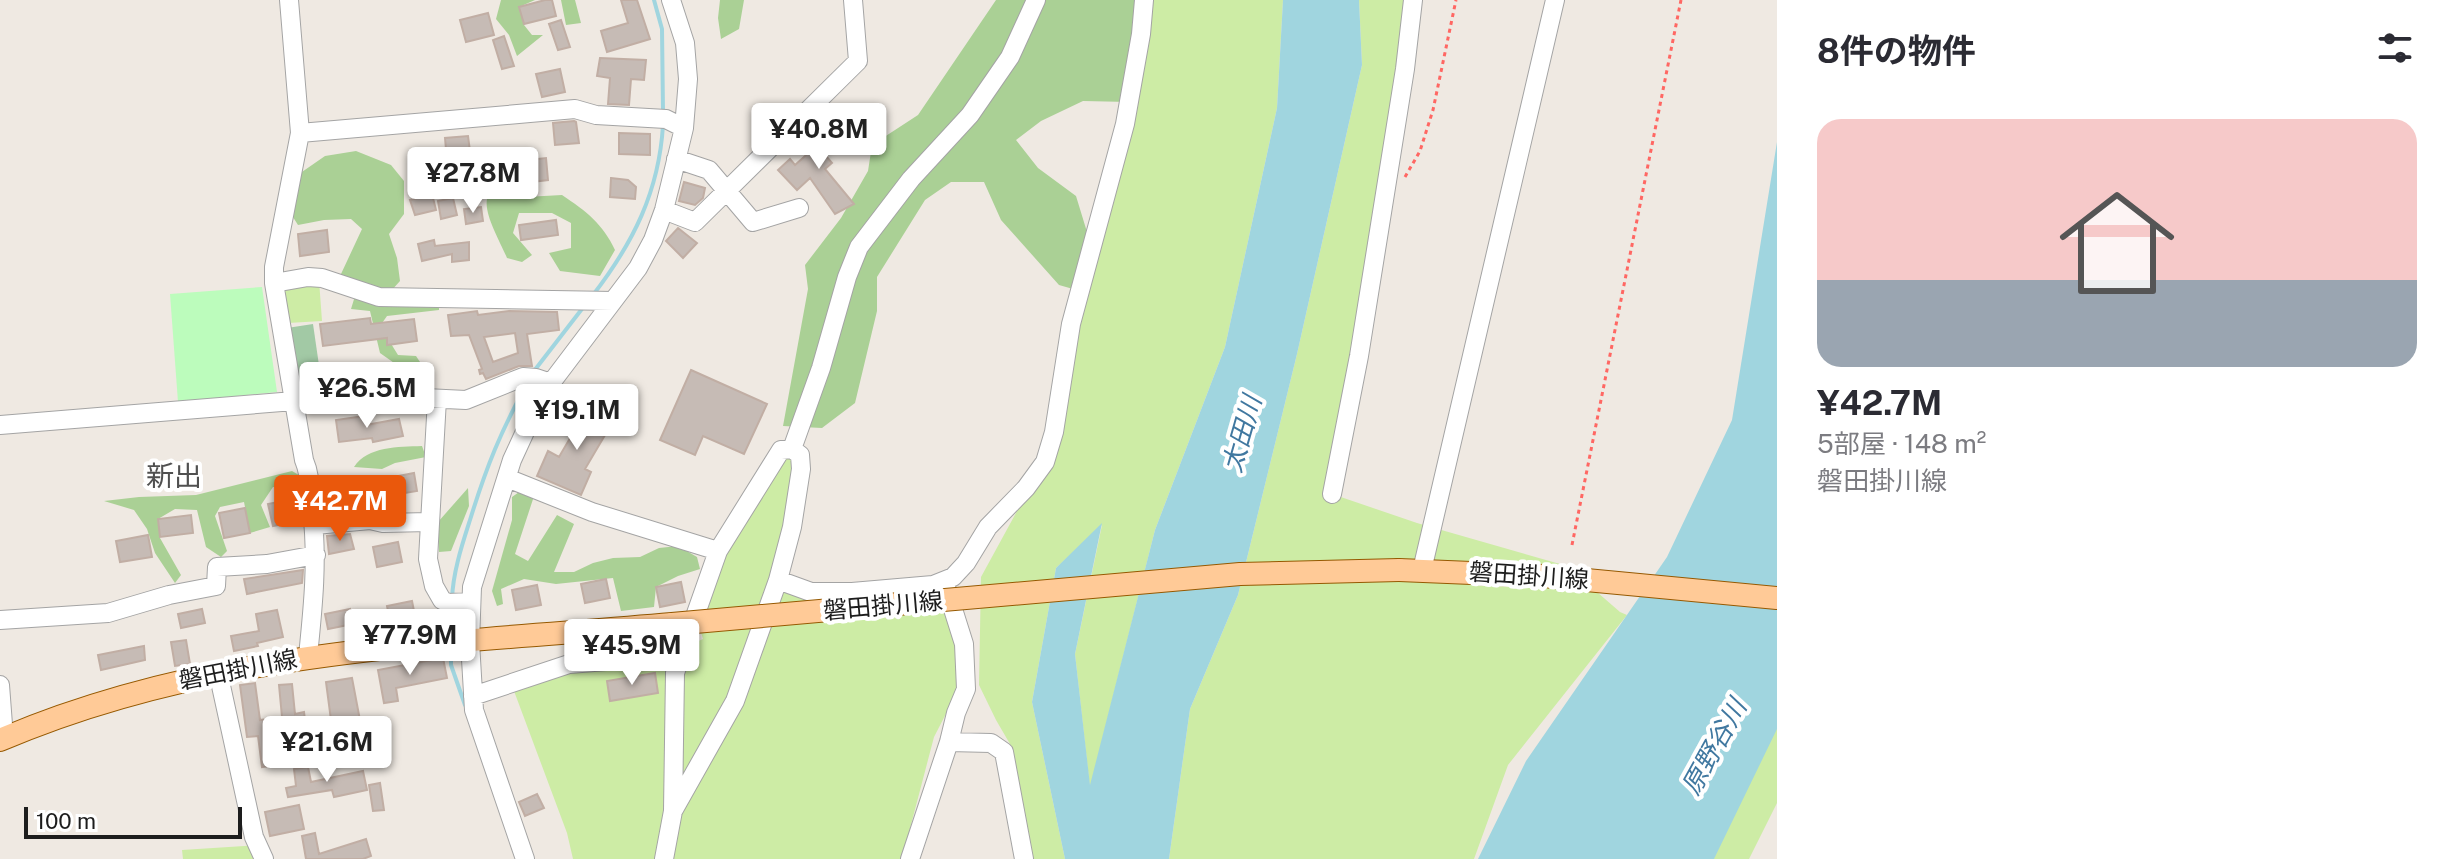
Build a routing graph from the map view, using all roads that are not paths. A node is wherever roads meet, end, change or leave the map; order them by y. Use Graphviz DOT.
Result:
graph roads {
  1 [pos="289,0"];
  2 [pos="671,0"];
  3 [pos="853,0"];
  4 [pos="1036,0"];
  5 [pos="1144,0"];
  6 [pos="1413,0"];
  7 [pos="1555,0"];
  8 [pos="684,128"];
  9 [pos="300,133"];
  10 [pos="676,159"];
  11 [pos="726,191"];
  12 [pos="799,208"];
  13 [pos="664,210"];
  14 [pos="274,283"];
  15 [pos="613,301"];
  16 [pos="551,383"];
  17 [pos="437,399"];
  18 [pos="294,401"];
  19 [pos="0,425"];
  20 [pos="792,449"];
  21 [pos="507,478"];
  22 [pos="1332,494"];
  23 [pos="429,522"];
  24 [pos="315,525"];
  25 [pos="718,551"];
  26 [pos="316,555"];
  27 [pos="1430,570"];
  28 [pos="778,580"];
  29 [pos="944,580"];
  30 [pos="1777,598"];
  31 [pos="470,602"];
  32 [pos="0,620"];
  33 [pos="470,642"];
  34 [pos="681,655"];
  35 [pos="308,656"];
  36 [pos="218,672"];
  37 [pos="0,685"];
  38 [pos="473,696"];
  39 [pos="2,728"];
  40 [pos="949,742"];
  41 [pos="673,811"];
  42 [pos="264,859"];
  43 [pos="525,859"];
  44 [pos="664,859"];
  45 [pos="910,859"];
  46 [pos="1024,859"];
  1 -- 9 [label="street"];
  2 -- 8 [label="street"];
  3 -- 11 [label="street"];
  4 -- 20 [label="street"];
  5 -- 29 [label="street"];
  6 -- 22 [label="street"];
  7 -- 27 [label="street"];
  8 -- 9 [label="street"];
  8 -- 10 [label="street"];
  9 -- 14 [label="street"];
  10 -- 11 [label="street"];
  10 -- 13 [label="street"];
  11 -- 12 [label="street"];
  11 -- 13 [label="street"];
  13 -- 15 [label="street"];
  14 -- 15 [label="street"];
  14 -- 18 [label="street"];
  15 -- 16 [label="street"];
  16 -- 17 [label="street"];
  16 -- 21 [label="street"];
  17 -- 18 [label="street"];
  17 -- 23 [label="street"];
  18 -- 19 [label="street"];
  18 -- 24 [label="street"];
  20 -- 25 [label="street"];
  20 -- 28 [label="street"];
  21 -- 25 [label="street"];
  21 -- 31 [label="street"];
  23 -- 24 [label="street"];
  23 -- 31 [label="street"];
  24 -- 26 [label="street"];
  25 -- 34 [label="street"];
  26 -- 32 [label="street"];
  26 -- 35 [label="street"];
  27 -- 30 [label="main road, 磐田掛川線"];
  27 -- 33 [label="main road, 磐田掛川線, bridge"];
  28 -- 29 [label="street"];
  28 -- 41 [label="street"];
  29 -- 40 [label="street"];
  31 -- 33 [label="street"];
  33 -- 35 [label="main road, 磐田掛川線"];
  33 -- 38 [label="street"];
  34 -- 38 [label="street"];
  34 -- 41 [label="street"];
  35 -- 36 [label="main road, 磐田掛川線"];
  36 -- 39 [label="main road, 磐田掛川線"];
  36 -- 42 [label="street"];
  37 -- 39 [label="street"];
  38 -- 43 [label="street"];
  40 -- 45 [label="street"];
  40 -- 46 [label="street"];
  41 -- 44 [label="street"];
}
